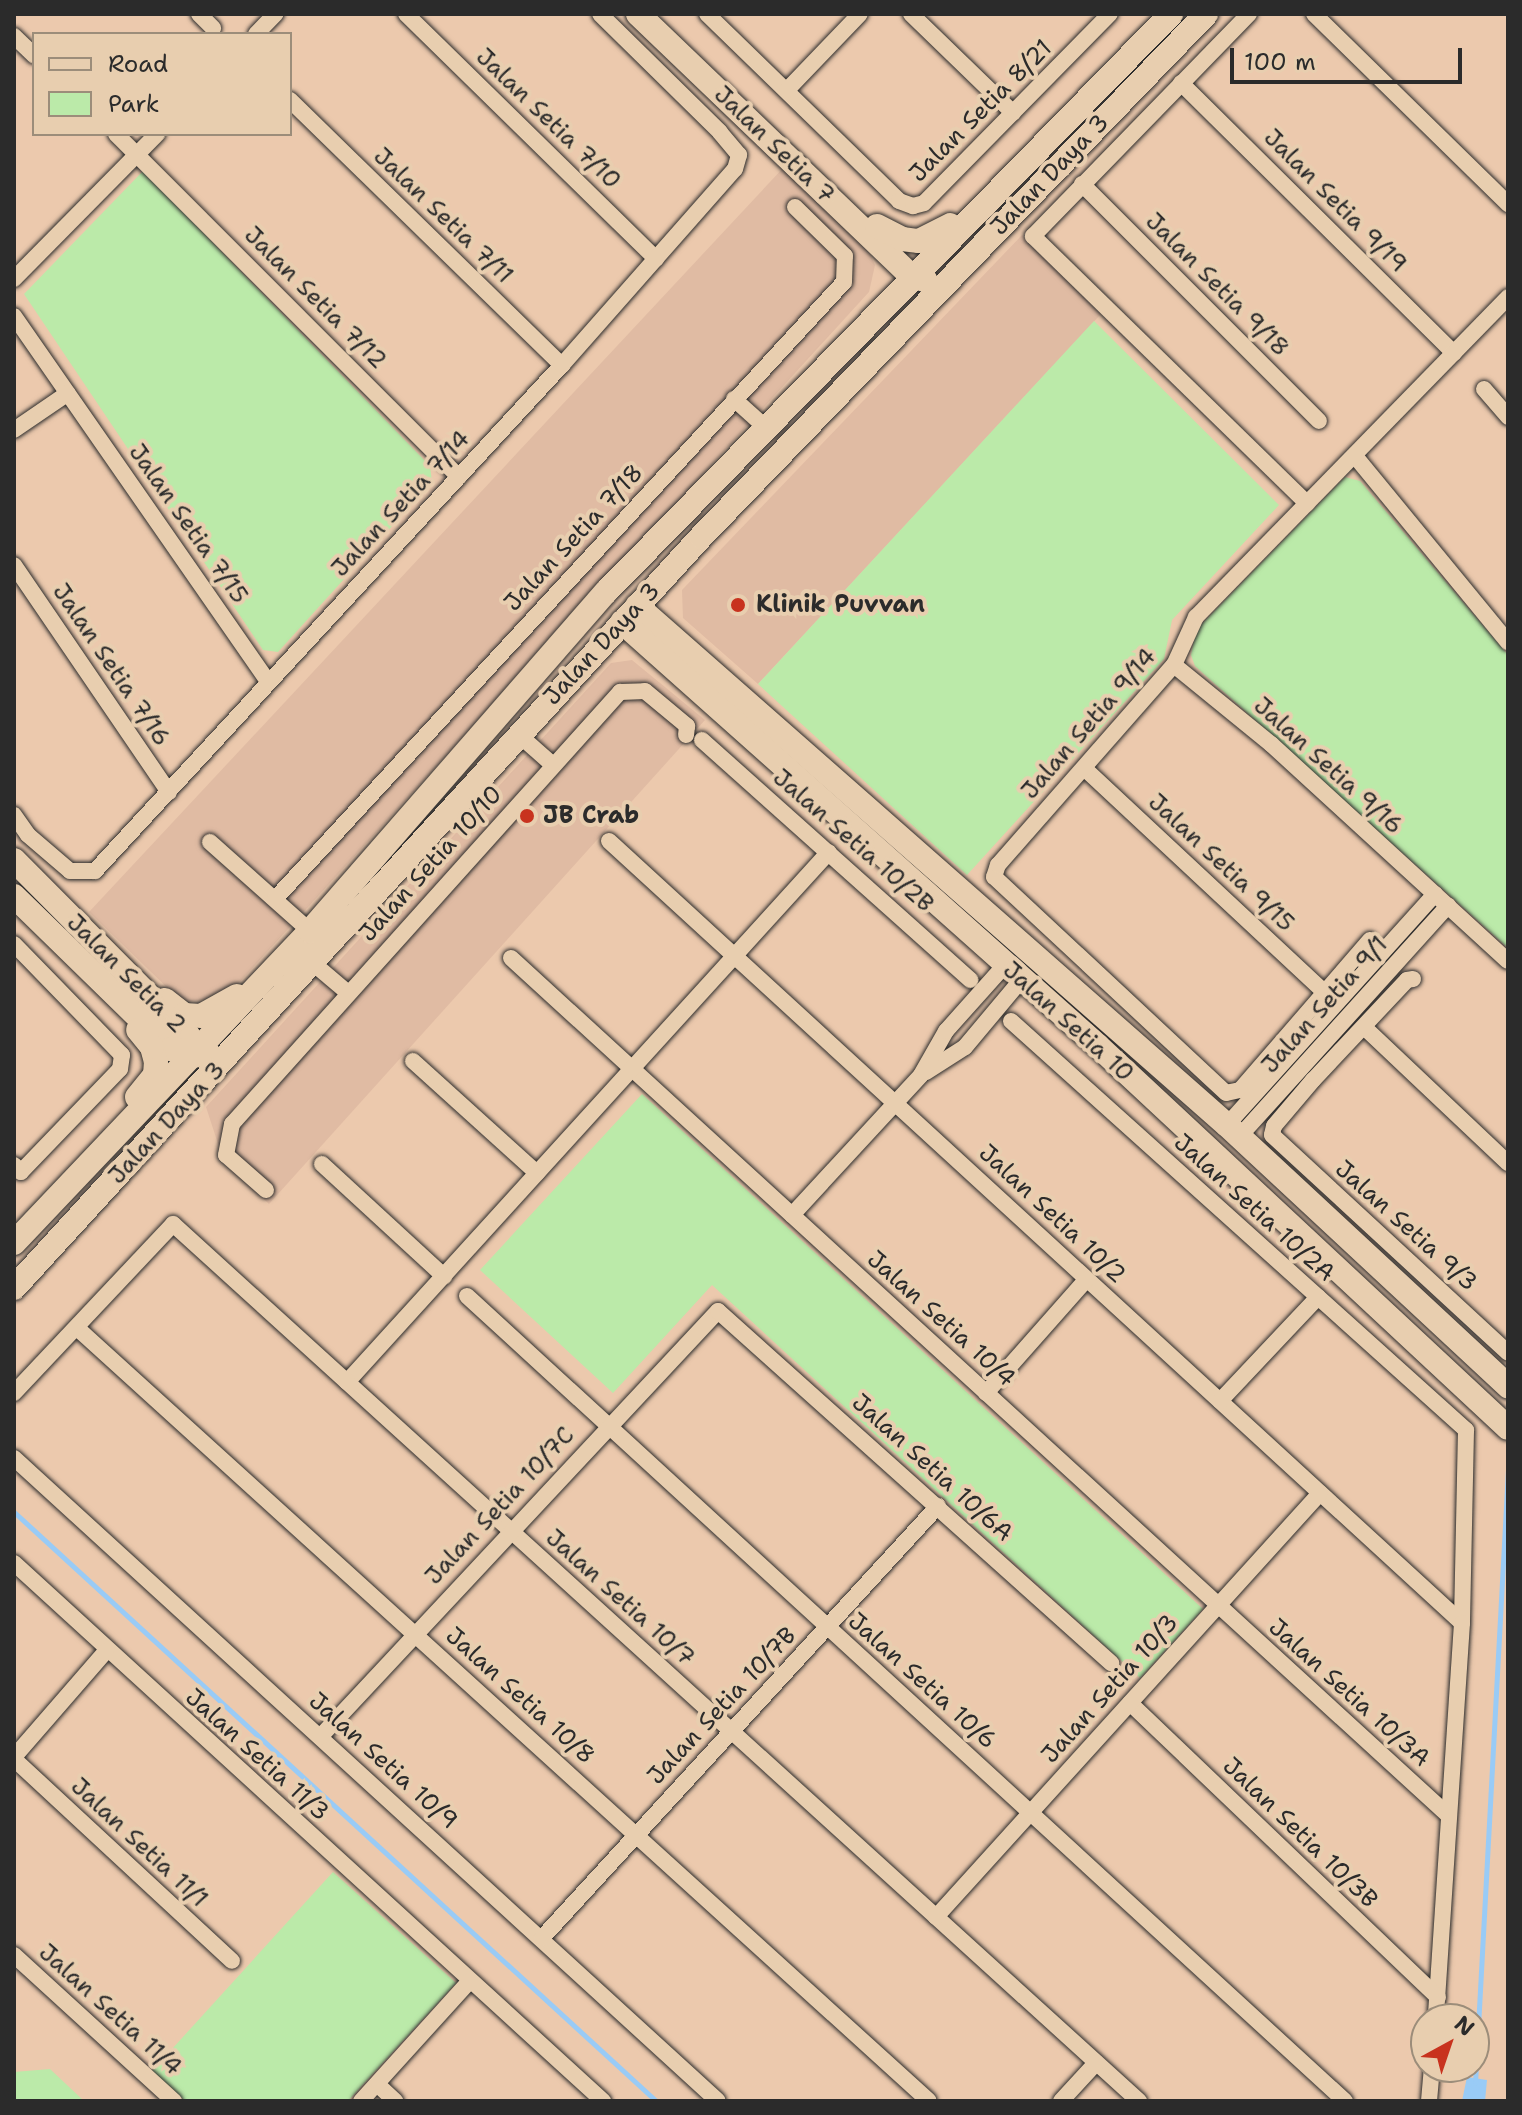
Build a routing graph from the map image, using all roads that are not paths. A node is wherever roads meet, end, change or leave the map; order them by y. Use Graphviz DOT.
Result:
graph roads {
  1 [pos="199,14"];
  2 [pos="275,14"];
  3 [pos="406,14"];
  4 [pos="600,14"];
  5 [pos="638,14"];
  6 [pos="660,14"];
  7 [pos="707,14"];
  8 [pos="860,14"];
  9 [pos="911,14"];
  10 [pos="1110,14"];
  11 [pos="1171,14"];
  12 [pos="1206,14"];
  13 [pos="1249,14"];
  14 [pos="1314,14"];
  15 [pos="213,28"];
  16 [pos="258,32"];
  17 [pos="14,36"];
  18 [pos="32,53"];
  19 [pos="1181,83"];
  20 [pos="787,90"];
  21 [pos="292,102"];
  22 [pos="1013,113"];
  23 [pos="118,136"];
  24 [pos="155,136"];
  25 [pos="137,154"];
  26 [pos="1082,184"];
  27 [pos="1508,204"];
  28 [pos="795,207"];
  29 [pos="979,207"];
  30 [pos="873,231"];
  31 [pos="981,246"];
  32 [pos="656,259"];
  33 [pos="919,275"];
  34 [pos="14,279"];
  35 [pos="1508,297"];
  36 [pos="14,316"];
  37 [pos="896,331"];
  38 [pos="856,332"];
  39 [pos="1454,353"];
  40 [pos="562,365"];
  41 [pos="1484,389"];
  42 [pos="68,393"];
  43 [pos="734,399"];
  44 [pos="1508,417"];
  45 [pos="1319,421"];
  46 [pos="764,426"];
  47 [pos="14,430"];
  48 [pos="1355,456"];
  49 [pos="459,477"];
  50 [pos="1307,503"];
  51 [pos="689,510"];
  52 [pos="701,537"];
  53 [pos="14,565"];
  54 [pos="627,611"];
  55 [pos="1508,642"];
  56 [pos="684,661"];
  57 [pos="1174,665"];
  58 [pos="575,674"];
  59 [pos="268,682"];
  60 [pos="529,685"];
  61 [pos="518,734"];
  62 [pos="694,738"];
  63 [pos="553,765"];
  64 [pos="1084,768"];
  65 [pos="169,792"];
  66 [pos="14,815"];
  67 [pos="609,841"];
  68 [pos="210,842"];
  69 [pos="829,852"];
  70 [pos="926,857"];
  71 [pos="14,860"];
  72 [pos="1435,894"];
  73 [pos="14,896"];
  74 [pos="275,899"];
  75 [pos="1448,906"];
  76 [pos="310,931"];
  77 [pos="1370,940"];
  78 [pos="78,943"];
  79 [pos="14,944"];
  80 [pos="735,955"];
  81 [pos="511,958"];
  82 [pos="1508,961"];
  83 [pos="314,964"];
  84 [pos="1014,971"];
  85 [pos="263,977"];
  86 [pos="1413,979"];
  87 [pos="970,980"];
  88 [pos="347,992"];
  89 [pos="1326,994"];
  90 [pos="1011,1021"];
  91 [pos="1364,1027"];
  92 [pos="1128,1037"];
  93 [pos="1098,1046"];
  94 [pos="196,1055"];
  95 [pos="413,1061"];
  96 [pos="632,1069"];
  97 [pos="921,1075"];
  98 [pos="896,1103"];
  99 [pos="1231,1134"];
  100 [pos="1508,1163"];
  101 [pos="322,1164"];
  102 [pos="18,1169"];
  103 [pos="537,1173"];
  104 [pos="73,1182"];
  105 [pos="266,1190"];
  106 [pos="94,1202"];
  107 [pos="792,1215"];
  108 [pos="14,1243"];
  109 [pos="1317,1252"];
  110 [pos="444,1276"];
  111 [pos="1087,1279"];
  112 [pos="14,1288"];
  113 [pos="467,1296"];
  114 [pos="1318,1297"];
  115 [pos="718,1311"];
  116 [pos="77,1328"];
  117 [pos="1508,1353"];
  118 [pos="347,1382"];
  119 [pos="1508,1386"];
  120 [pos="14,1393"];
  121 [pos="986,1393"];
  122 [pos="1220,1401"];
  123 [pos="607,1425"];
  124 [pos="1508,1428"];
  125 [pos="14,1458"];
  126 [pos="1320,1493"];
  127 [pos="938,1506"];
  128 [pos="510,1531"];
  129 [pos="14,1563"];
  130 [pos="1218,1606"];
  131 [pos="1462,1623"];
  132 [pos="827,1627"];
  133 [pos="415,1634"];
  134 [pos="106,1651"];
  135 [pos="1111,1663"];
  136 [pos="1130,1703"];
  137 [pos="731,1731"];
  138 [pos="320,1737"];
  139 [pos="14,1758"];
  140 [pos="1031,1813"];
  141 [pos="1448,1815"];
  142 [pos="637,1834"];
  143 [pos="936,1917"];
  144 [pos="542,1938"];
  145 [pos="14,1955"];
  146 [pos="232,1961"];
  147 [pos="470,1981"];
  148 [pos="1438,1997"];
  149 [pos="1437,2003"];
  150 [pos="1096,2063"];
  151 [pos="377,2084"];
  152 [pos="174,2101"];
  153 [pos="361,2101"];
  154 [pos="395,2101"];
  155 [pos="603,2101"];
  156 [pos="718,2101"];
  157 [pos="929,2101"];
  158 [pos="1061,2101"];
  159 [pos="1139,2101"];
  160 [pos="1345,2101"];
  1 -- 15 [label="street"];
  2 -- 16 [label="street"];
  3 -- 32 [label="street, Jalan Setia 7/10"];
  4 -- 32 [label="street, Jalan Setia 7/14"];
  5 -- 30 [label="street, Jalan Setia 7"];
  6 -- 30 [label="street, Jalan Setia 7"];
  7 -- 20 [label="street, Jalan Setia 8/21"];
  8 -- 20 [label="street"];
  9 -- 22 [label="street"];
  10 -- 22 [label="street, Jalan Setia 8/21"];
  11 -- 29 [label="street, Jalan Daya 3"];
  12 -- 31 [label="street, Jalan Daya 3"];
  13 -- 19 [label="street"];
  14 -- 27 [label="street"];
  17 -- 18 [label="street"];
  19 -- 26 [label="street"];
  19 -- 39 [label="street, Jalan Setia 9/19"];
  20 -- 22 [label="street, Jalan Setia 8/21"];
  21 -- 40 [label="street, Jalan Setia 7/11"];
  23 -- 25 [label="street, Jalan Setia 7/12"];
  24 -- 25 [label="street"];
  25 -- 34 [label="street"];
  25 -- 49 [label="street, Jalan Setia 7/12"];
  26 -- 45 [label="street, Jalan Setia 9/18"];
  26 -- 50 [label="street"];
  28 -- 43 [label="street, Jalan Setia 7/18"];
  29 -- 30 [label="street"];
  29 -- 33 [label="street, Jalan Daya 3"];
  30 -- 33 [label="street, Jalan Setia 7"];
  30 -- 38 [label="street"];
  31 -- 33 [label="street"];
  31 -- 37 [label="street, Jalan Daya 3"];
  32 -- 40 [label="street, Jalan Setia 7/14"];
  33 -- 37 [label="street"];
  33 -- 38 [label="street, Jalan Daya 3"];
  35 -- 39 [label="street, Jalan Setia 9/14"];
  36 -- 42 [label="street, Jalan Setia 7/15"];
  37 -- 52 [label="street, Jalan Daya 3"];
  38 -- 46 [label="street, Jalan Daya 3"];
  39 -- 48 [label="street, Jalan Setia 9/14"];
  40 -- 49 [label="street, Jalan Setia 7/14"];
  41 -- 44 [label="street"];
  42 -- 47 [label="street"];
  42 -- 59 [label="street, Jalan Setia 7/15"];
  43 -- 46 [label="street"];
  43 -- 74 [label="street, Jalan Setia 7/18"];
  46 -- 51 [label="street, Jalan Daya 3"];
  48 -- 50 [label="street, Jalan Setia 9/14"];
  48 -- 55 [label="street"];
  49 -- 59 [label="street, Jalan Setia 7/14"];
  50 -- 57 [label="street, Jalan Setia 9/14"];
  51 -- 54 [label="street"];
  51 -- 60 [label="street, Jalan Daya 3"];
  52 -- 54 [label="street, Jalan Daya 3"];
  52 -- 56 [label="street"];
  53 -- 65 [label="street, Jalan Setia 7/16"];
  54 -- 56 [label="street, Jalan Setia 10"];
  54 -- 58 [label="street, Jalan Daya 3"];
  54 -- 60 [label="street"];
  56 -- 58 [label="street"];
  56 -- 70 [label="street, Jalan Setia 10"];
  56 -- 84 [label="street, Jalan Setia 10"];
  57 -- 64 [label="street, Jalan Setia 9/14"];
  57 -- 72 [label="street, Jalan Setia 9/16"];
  58 -- 61 [label="street, Jalan Daya 3"];
  59 -- 65 [label="street, Jalan Setia 7/14"];
  60 -- 76 [label="street, Jalan Daya 3"];
  61 -- 63 [label="street"];
  61 -- 83 [label="street, Jalan Daya 3"];
  62 -- 63 [label="street, Jalan Setia 10/10"];
  62 -- 69 [label="street, Jalan Setia 10/2B"];
  63 -- 88 [label="street, Jalan Setia 10/10"];
  64 -- 89 [label="street, Jalan Setia 9/15"];
  64 -- 89 [label="street, Jalan Setia 9/14"];
  65 -- 66 [label="street, Jalan Setia 7/14"];
  67 -- 80 [label="street, Jalan Setia 10/2"];
  68 -- 74 [label="street"];
  69 -- 80 [label="street"];
  69 -- 87 [label="street, Jalan Setia 10/2B"];
  70 -- 84 [label="street"];
  70 -- 92 [label="street, Jalan Setia 10"];
  71 -- 78 [label="street, Jalan Setia 2"];
  72 -- 75 [label="street, Jalan Setia 9/16"];
  72 -- 99 [label="street, Jalan Setia 9/1"];
  73 -- 78 [label="street, Jalan Setia 2"];
  74 -- 76 [label="street"];
  75 -- 82 [label="street, Jalan Setia 9/16"];
  75 -- 99 [label="street, Jalan Setia 9/1"];
  76 -- 85 [label="street, Jalan Daya 3"];
  77 -- 89 [label="street"];
  78 -- 85 [label="street"];
  78 -- 94 [label="street, Jalan Setia 2"];
  78 -- 104 [label="street"];
  79 -- 102 [label="street"];
  80 -- 96 [label="street"];
  80 -- 98 [label="street, Jalan Setia 10/2"];
  81 -- 96 [label="street, Jalan Setia 10/4"];
  83 -- 88 [label="street"];
  83 -- 94 [label="street"];
  83 -- 106 [label="street, Jalan Daya 3"];
  84 -- 92 [label="street"];
  84 -- 93 [label="street, Jalan Setia 10"];
  84 -- 97 [label="street"];
  84 -- 97 [label="street"];
  85 -- 94 [label="street, Jalan Daya 3"];
  86 -- 91 [label="street"];
  88 -- 105 [label="street, Jalan Setia 10/10"];
  90 -- 114 [label="street, Jalan Setia 10/2A"];
  91 -- 100 [label="street"];
  91 -- 117 [label="street, Jalan Setia 9/3"];
  92 -- 99 [label="street, Jalan Setia 10"];
  93 -- 99 [label="street"];
  93 -- 109 [label="street, Jalan Setia 10"];
  94 -- 104 [label="street, Jalan Daya 3"];
  94 -- 106 [label="street"];
  95 -- 103 [label="street"];
  96 -- 103 [label="street"];
  96 -- 107 [label="street, Jalan Setia 10/4"];
  97 -- 98 [label="street"];
  98 -- 107 [label="street"];
  98 -- 111 [label="street, Jalan Setia 10/2"];
  99 -- 109 [label="street"];
  99 -- 119 [label="street, Jalan Setia 10"];
  101 -- 110 [label="street"];
  103 -- 110 [label="street"];
  104 -- 108 [label="street, Jalan Daya 3"];
  106 -- 112 [label="street, Jalan Daya 3"];
  107 -- 121 [label="street, Jalan Setia 10/4"];
  109 -- 124 [label="street, Jalan Setia 10"];
  110 -- 118 [label="street"];
  111 -- 121 [label="street"];
  111 -- 122 [label="street, Jalan Setia 10/2"];
  113 -- 123 [label="street, Jalan Setia 10/6"];
  114 -- 122 [label="street"];
  114 -- 131 [label="street, Jalan Setia 10/2A"];
  115 -- 123 [label="street, Jalan Setia 10/7C"];
  115 -- 127 [label="street, Jalan Setia 10/6A"];
  116 -- 118 [label="street, Jalan Setia 10/7"];
  116 -- 120 [label="street"];
  116 -- 133 [label="street, Jalan Setia 10/8"];
  118 -- 128 [label="street, Jalan Setia 10/7"];
  121 -- 130 [label="street, Jalan Setia 10/4"];
  122 -- 126 [label="street, Jalan Setia 10/2"];
  123 -- 128 [label="street, Jalan Setia 10/7C"];
  123 -- 132 [label="street, Jalan Setia 10/6"];
  125 -- 138 [label="street, Jalan Setia 10/9"];
  126 -- 130 [label="street, Jalan Setia 10/3"];
  126 -- 131 [label="street, Jalan Setia 10/2"];
  127 -- 132 [label="street, Jalan Setia 10/7B"];
  127 -- 135 [label="street, Jalan Setia 10/6A"];
  128 -- 133 [label="street, Jalan Setia 10/7C"];
  128 -- 137 [label="street, Jalan Setia 10/7"];
  129 -- 134 [label="street, Jalan Setia 11/3"];
  130 -- 136 [label="street, Jalan Setia 10/3"];
  130 -- 141 [label="street, Jalan Setia 10/3A"];
  131 -- 141 [label="street"];
  132 -- 137 [label="street, Jalan Setia 10/7B"];
  132 -- 140 [label="street, Jalan Setia 10/6"];
  133 -- 138 [label="street, Jalan Setia 10/7C"];
  133 -- 142 [label="street, Jalan Setia 10/8"];
  134 -- 139 [label="street"];
  134 -- 147 [label="street, Jalan Setia 11/3"];
  136 -- 140 [label="street, Jalan Setia 10/3"];
  136 -- 148 [label="street, Jalan Setia 10/3B"];
  137 -- 142 [label="street, Jalan Setia 10/7B"];
  137 -- 143 [label="street, Jalan Setia 10/7"];
  138 -- 144 [label="street, Jalan Setia 10/9"];
  139 -- 146 [label="street, Jalan Setia 11/1"];
  140 -- 143 [label="street, Jalan Setia 10/3"];
  140 -- 160 [label="street, Jalan Setia 10/6"];
  141 -- 148 [label="street"];
  142 -- 144 [label="street, Jalan Setia 10/7B"];
  142 -- 157 [label="street, Jalan Setia 10/8"];
  143 -- 150 [label="street, Jalan Setia 10/7"];
  144 -- 156 [label="street, Jalan Setia 10/9"];
  145 -- 152 [label="street, Jalan Setia 11/4"];
  147 -- 151 [label="street"];
  147 -- 155 [label="street, Jalan Setia 11/3"];
  148 -- 149 [label="street"];
  150 -- 158 [label="street"];
  150 -- 159 [label="street, Jalan Setia 10/7"];
  151 -- 153 [label="street"];
  151 -- 154 [label="street"];
}
